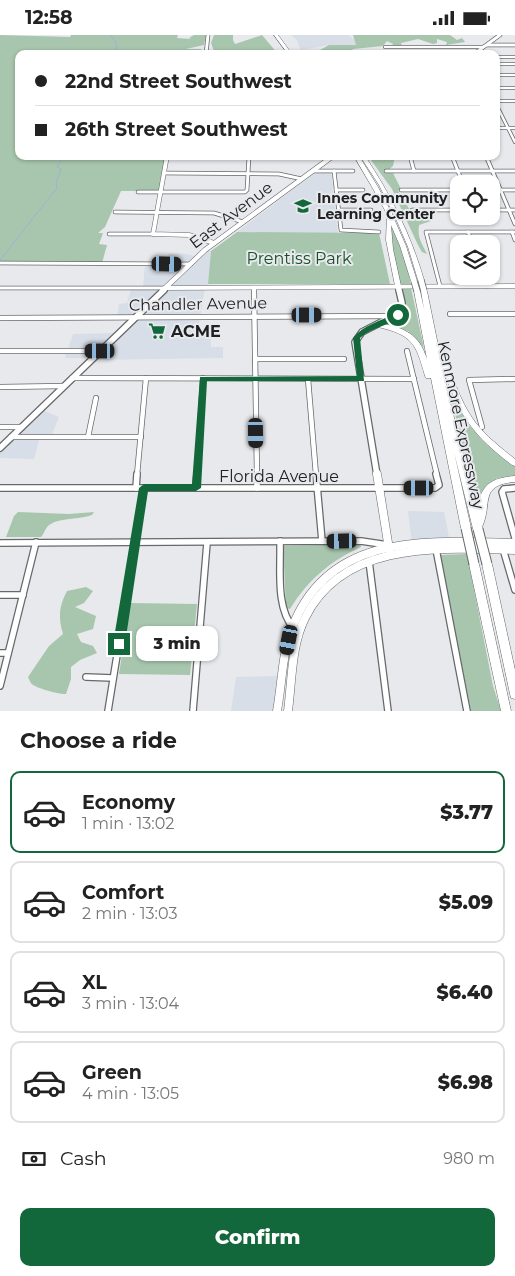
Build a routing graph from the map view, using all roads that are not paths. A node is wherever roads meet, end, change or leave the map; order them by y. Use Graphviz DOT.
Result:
graph roads {
  1 [pos="208,35"];
  2 [pos="274,35"];
  3 [pos="500,35"];
  4 [pos="515,45"];
  5 [pos="485,46"];
  6 [pos="385,47"];
  7 [pos="206,50"];
  8 [pos="283,50"];
  9 [pos="287,50"];
  10 [pos="480,50"];
  11 [pos="500,57"];
  12 [pos="515,57"];
  13 [pos="500,63"];
  14 [pos="515,63"];
  15 [pos="500,75"];
  16 [pos="515,75"];
  17 [pos="500,88"];
  18 [pos="515,88"];
  19 [pos="515,101"];
  20 [pos="500,102"];
  21 [pos="500,111"];
  22 [pos="500,128"];
  23 [pos="508,128"];
  24 [pos="515,128"];
  25 [pos="515,142"];
  26 [pos="166,160"];
  27 [pos="249,160"];
  28 [pos="329,160"];
  29 [pos="358,160"];
  30 [pos="365,160"];
  31 [pos="411,160"];
  32 [pos="454,160"];
  33 [pos="488,160"];
  34 [pos="313,171"];
  35 [pos="334,171"];
  36 [pos="352,171"];
  37 [pos="386,171"];
  38 [pos="414,171"];
  39 [pos="458,171"];
  40 [pos="493,171"];
  41 [pos="515,171"];
  42 [pos="164,173"];
  43 [pos="247,173"];
  44 [pos="459,175"];
  45 [pos="302,179"];
  46 [pos="336,190"];
  47 [pos="363,190"];
  48 [pos="402,190"];
  49 [pos="450,190"];
  50 [pos="501,190"];
  51 [pos="515,190"];
  52 [pos="138,192"];
  53 [pos="160,192"];
  54 [pos="338,210"];
  55 [pos="371,210"];
  56 [pos="412,210"];
  57 [pos="450,210"];
  58 [pos="500,210"];
  59 [pos="509,210"];
  60 [pos="515,210"];
  61 [pos="115,211"];
  62 [pos="157,212"];
  63 [pos="390,212"];
  64 [pos="243,222"];
  65 [pos="515,224"];
  66 [pos="379,232"];
  67 [pos="468,232"];
  68 [pos="513,232"];
  69 [pos="109,234"];
  70 [pos="153,234"];
  71 [pos="469,235"];
  72 [pos="515,240"];
  73 [pos="214,243"];
  74 [pos="1,263"];
  75 [pos="191,264"];
  76 [pos="418,281"];
  77 [pos="515,285"];
  78 [pos="440,286"];
  79 [pos="487,286"];
  80 [pos="254,287"];
  81 [pos="398,287"];
  82 [pos="0,288"];
  83 [pos="166,288"];
  84 [pos="420,291"];
  85 [pos="450,314"];
  86 [pos="515,314"];
  87 [pos="429,315"];
  88 [pos="254,316"];
  89 [pos="397,316"];
  90 [pos="135,317"];
  91 [pos="0,318"];
  92 [pos="380,325"];
  93 [pos="0,351"];
  94 [pos="100,351"];
  95 [pos="407,351"];
  96 [pos="255,359"];
  97 [pos="344,359"];
  98 [pos="72,378"];
  99 [pos="146,379"];
  100 [pos="203,379"];
  101 [pos="255,379"];
  102 [pos="308,379"];
  103 [pos="361,379"];
  104 [pos="414,379"];
  105 [pos="515,379"];
  106 [pos="64,386"];
  107 [pos="0,387"];
  108 [pos="96,398"];
  109 [pos="0,427"];
  110 [pos="22,427"];
  111 [pos="482,427"];
  112 [pos="444,432"];
  113 [pos="12,437"];
  114 [pos="88,437"];
  115 [pos="141,437"];
  116 [pos="0,448"];
  117 [pos="515,463"];
  118 [pos="515,479"];
  119 [pos="0,488"];
  120 [pos="136,488"];
  121 [pos="144,488"];
  122 [pos="196,488"];
  123 [pos="257,488"];
  124 [pos="318,488"];
  125 [pos="378,488"];
  126 [pos="515,488"];
  127 [pos="478,529"];
  128 [pos="515,538"];
  129 [pos="280,541"];
  130 [pos="322,541"];
  131 [pos="135,542"];
  132 [pos="0,543"];
  133 [pos="36,543"];
  134 [pos="207,543"];
  135 [pos="515,543"];
  136 [pos="388,545"];
  137 [pos="435,546"];
  138 [pos="503,546"];
  139 [pos="515,550"];
  140 [pos="391,554"];
  141 [pos="369,561"];
  142 [pos="515,590"];
  143 [pos="0,595"];
  144 [pos="23,595"];
  145 [pos="292,628"];
  146 [pos="301,630"];
  147 [pos="0,653"];
  148 [pos="8,653"];
  149 [pos="86,677"];
  150 [pos="114,678"];
  151 [pos="0,686"];
  152 [pos="515,694"];
  153 [pos="108,711"];
  154 [pos="193,711"];
  155 [pos="277,711"];
  156 [pos="288,711"];
  157 [pos="388,711"];
  158 [pos="467,711"];
  159 [pos="506,711"];
  1 -- 7 [label="street"];
  2 -- 8 [label="highway"];
  2 -- 9 [label="highway"];
  3 -- 5 [label="main road"];
  4 -- 5 [label="street"];
  5 -- 6 [label="street"];
  5 -- 10 [label="main road"];
  11 -- 12 [label="street"];
  13 -- 14 [label="street"];
  15 -- 16 [label="street"];
  17 -- 18 [label="street"];
  19 -- 20 [label="street"];
  21 -- 23 [label="street"];
  22 -- 23 [label="street"];
  23 -- 24 [label="street"];
  23 -- 25 [label="street"];
  26 -- 42 [label="street"];
  27 -- 43 [label="street"];
  28 -- 34 [label="main road, East Avenue"];
  29 -- 63 [label="highway, Kenmore Expressway"];
  30 -- 76 [label="highway, Kenmore Expressway"];
  31 -- 38 [label="street"];
  32 -- 39 [label="street"];
  33 -- 40 [label="street"];
  34 -- 35 [label="street"];
  34 -- 45 [label="main road, East Avenue"];
  35 -- 36 [label="street"];
  35 -- 46 [label="street"];
  37 -- 38 [label="street"];
  38 -- 39 [label="street"];
  39 -- 40 [label="street"];
  39 -- 44 [label="street"];
  40 -- 41 [label="street"];
  40 -- 50 [label="street"];
  42 -- 43 [label="street"];
  42 -- 53 [label="street"];
  43 -- 45 [label="street"];
  43 -- 53 [label="street"];
  45 -- 64 [label="main road, East Avenue"];
  46 -- 47 [label="street"];
  46 -- 54 [label="street"];
  48 -- 49 [label="street"];
  50 -- 51 [label="street"];
  50 -- 59 [label="street"];
  52 -- 53 [label="street"];
  53 -- 62 [label="street"];
  54 -- 55 [label="street"];
  54 -- 66 [label="street"];
  56 -- 57 [label="street"];
  58 -- 59 [label="street"];
  59 -- 60 [label="street"];
  59 -- 65 [label="street"];
  61 -- 62 [label="street"];
  62 -- 64 [label="street"];
  62 -- 70 [label="street"];
  63 -- 76 [label="highway, Kenmore Expressway"];
  63 -- 81 [label="highway"];
  64 -- 73 [label="main road, East Avenue"];
  67 -- 68 [label="street"];
  67 -- 71 [label="street"];
  67 -- 78 [label="street"];
  68 -- 72 [label="street"];
  69 -- 70 [label="street"];
  70 -- 73 [label="street"];
  73 -- 75 [label="main road, East Avenue"];
  74 -- 75 [label="street"];
  75 -- 83 [label="main road, East Avenue"];
  76 -- 84 [label="highway, Kenmore Expressway, bridge"];
  77 -- 79 [label="street"];
  78 -- 79 [label="street"];
  78 -- 81 [label="street"];
  80 -- 81 [label="street"];
  80 -- 83 [label="street"];
  80 -- 88 [label="street"];
  81 -- 89 [label="main road"];
  82 -- 83 [label="street"];
  83 -- 90 [label="main road, East Avenue"];
  84 -- 87 [label="highway, Kenmore Expressway"];
  84 -- 112 [label="highway, Kenmore Expressway"];
  85 -- 86 [label="street"];
  87 -- 117 [label="highway"];
  87 -- 127 [label="highway, Kenmore Expressway"];
  88 -- 89 [label="street, Chandler Avenue"];
  88 -- 90 [label="street, Chandler Avenue"];
  88 -- 96 [label="street"];
  89 -- 92 [label="main road"];
  90 -- 91 [label="street, Chandler Avenue"];
  90 -- 94 [label="main road, East Avenue"];
  92 -- 103 [label="main road"];
  92 -- 112 [label="highway"];
  93 -- 94 [label="street"];
  94 -- 98 [label="main road, East Avenue"];
  95 -- 104 [label="street"];
  96 -- 97 [label="street"];
  96 -- 101 [label="street"];
  98 -- 99 [label="street"];
  98 -- 106 [label="main road, East Avenue"];
  99 -- 100 [label="street"];
  99 -- 115 [label="street"];
  100 -- 101 [label="street"];
  100 -- 122 [label="street"];
  101 -- 102 [label="street"];
  101 -- 123 [label="street"];
  102 -- 103 [label="street"];
  102 -- 124 [label="street"];
  103 -- 104 [label="street"];
  103 -- 125 [label="main road"];
  104 -- 125 [label="street, Florida Avenue"];
  105 -- 111 [label="street"];
  106 -- 107 [label="street"];
  106 -- 110 [label="main road, East Avenue"];
  108 -- 114 [label="street"];
  109 -- 110 [label="street"];
  110 -- 113 [label="main road, East Avenue"];
  112 -- 159 [label="highway, Kenmore Expressway, bridge"];
  113 -- 114 [label="street"];
  113 -- 116 [label="main road, East Avenue"];
  114 -- 115 [label="street"];
  115 -- 120 [label="street"];
  118 -- 127 [label="highway"];
  119 -- 120 [label="street, Florida Avenue"];
  120 -- 121 [label="street, Florida Avenue"];
  121 -- 122 [label="street, Florida Avenue"];
  121 -- 131 [label="street"];
  122 -- 123 [label="street, Florida Avenue"];
  123 -- 124 [label="street, Florida Avenue"];
  124 -- 125 [label="street, Florida Avenue"];
  124 -- 130 [label="street"];
  125 -- 136 [label="main road"];
  126 -- 128 [label="street"];
  127 -- 152 [label="highway, Kenmore Expressway, bridge"];
  129 -- 130 [label="street"];
  129 -- 134 [label="street"];
  129 -- 145 [label="street"];
  130 -- 136 [label="street"];
  131 -- 133 [label="street"];
  131 -- 134 [label="street"];
  131 -- 150 [label="street"];
  132 -- 133 [label="street"];
  133 -- 144 [label="street"];
  134 -- 154 [label="street"];
  135 -- 138 [label="main road"];
  136 -- 137 [label="main road"];
  136 -- 140 [label="main road"];
  136 -- 145 [label="main road"];
  137 -- 138 [label="main road"];
  137 -- 140 [label="main road"];
  137 -- 158 [label="street"];
  138 -- 139 [label="main road"];
  138 -- 142 [label="street"];
  140 -- 141 [label="main road"];
  141 -- 146 [label="main road"];
  141 -- 157 [label="street"];
  143 -- 144 [label="street"];
  144 -- 148 [label="street"];
  145 -- 146 [label="street"];
  145 -- 155 [label="main road"];
  146 -- 156 [label="main road"];
  147 -- 148 [label="street"];
  148 -- 151 [label="street"];
  149 -- 150 [label="street"];
  150 -- 153 [label="street"];
}
